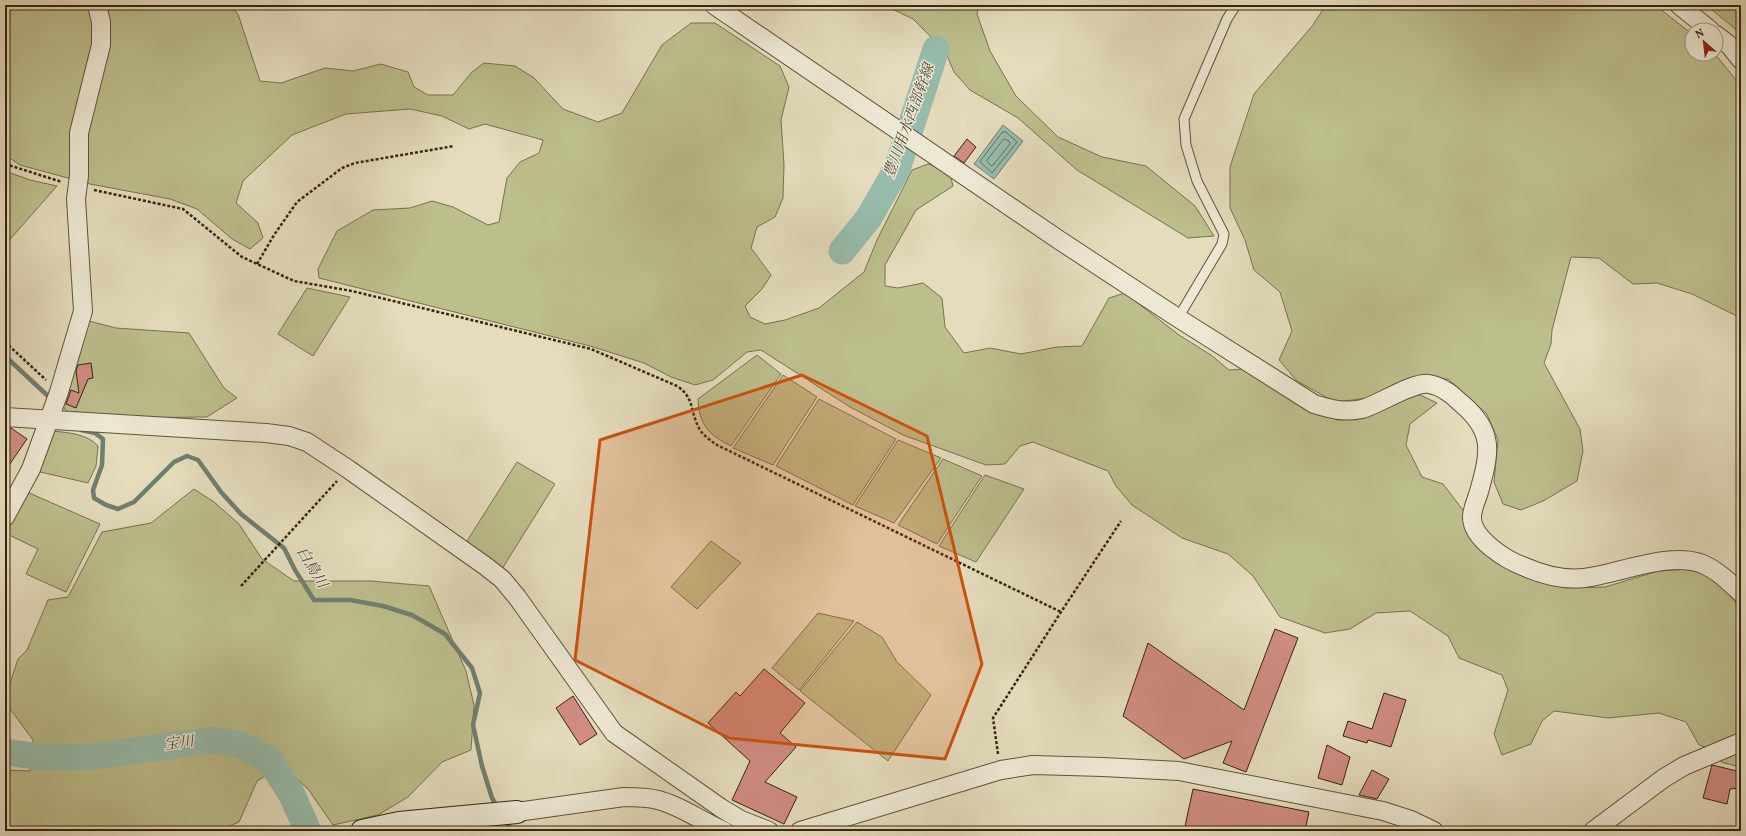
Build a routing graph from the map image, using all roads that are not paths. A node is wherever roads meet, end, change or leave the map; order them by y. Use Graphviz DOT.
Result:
graph roads {
  1 [pos="97,5"];
  2 [pos="714,5"];
  3 [pos="1236,5"];
  4 [pos="1679,5"];
  5 [pos="1700,22"];
  6 [pos="1724,41"];
  7 [pos="1741,60"];
  8 [pos="1178,318"];
  9 [pos="5,417"];
  10 [pos="50,419"];
  11 [pos="5,517"];
  12 [pos="1741,593"];
  13 [pos="1741,742"];
  14 [pos="517,812"];
  15 [pos="362,831"];
  16 [pos="724,831"];
  17 [pos="769,831"];
  18 [pos="800,831"];
  19 [pos="1434,831"];
  20 [pos="1593,831"];
  1 -- 10 [label="street"];
  2 -- 8 [label="street"];
  3 -- 8 [label="lane"];
  4 -- 5 [label="street"];
  6 -- 7 [label="street"];
  8 -- 12 [label="street"];
  9 -- 10 [label="street"];
  10 -- 11 [label="street"];
  10 -- 17 [label="street"];
  13 -- 20 [label="street"];
  14 -- 15 [label="street"];
  14 -- 16 [label="street"];
  18 -- 19 [label="street"];
}
